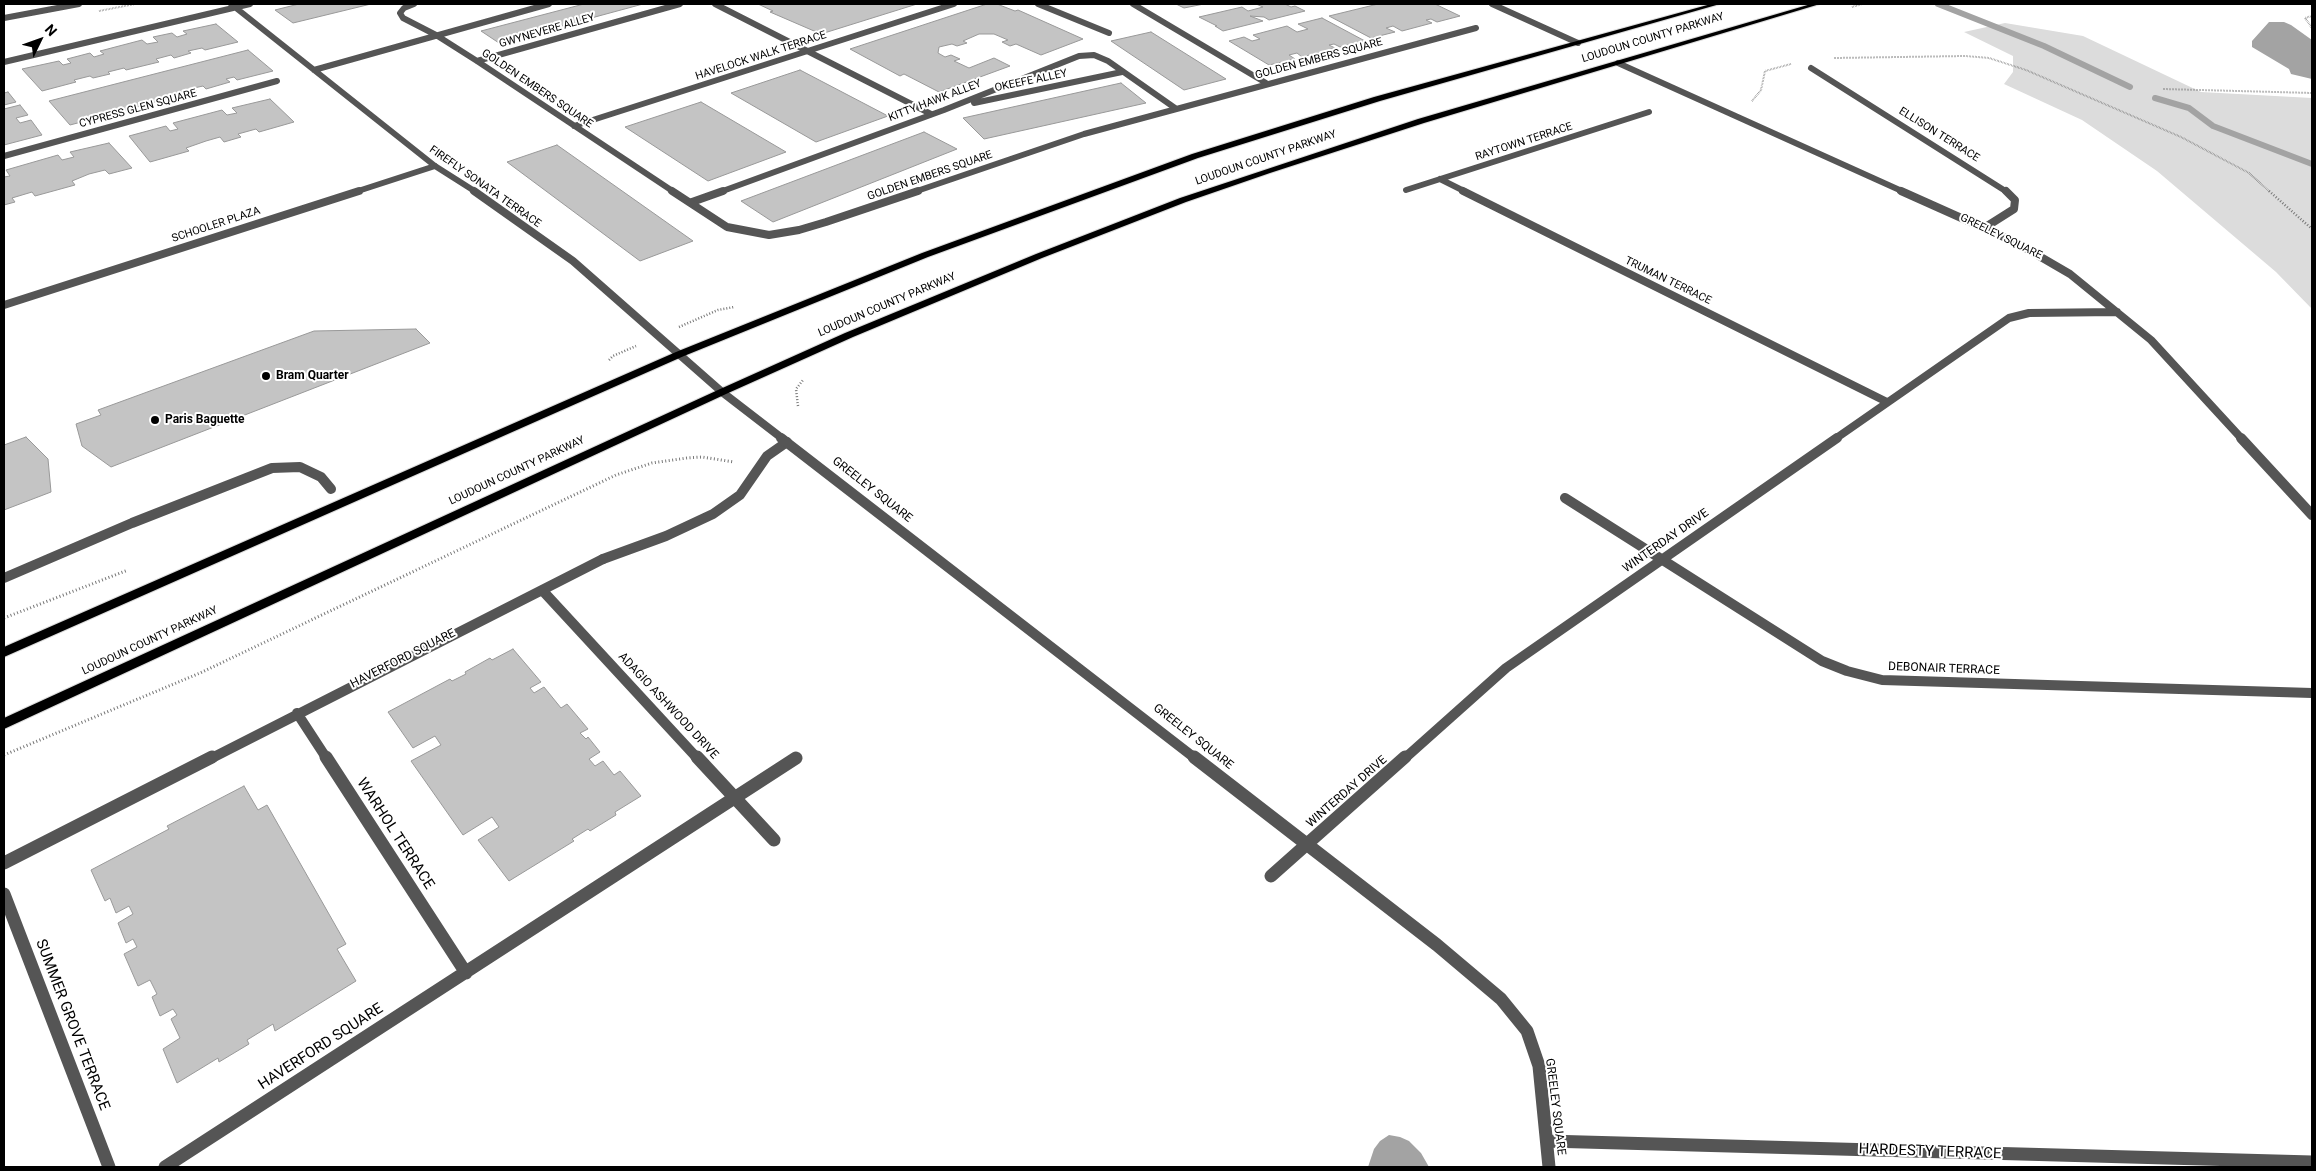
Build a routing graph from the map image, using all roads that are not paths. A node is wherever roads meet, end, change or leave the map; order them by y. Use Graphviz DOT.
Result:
graph roads {
  1 [pos="79,4"];
  2 [pos="250,4"];
  3 [pos="414,4"];
  4 [pos="549,4"];
  5 [pos="680,4"];
  6 [pos="715,4"];
  7 [pos="954,4"];
  8 [pos="1038,4"];
  9 [pos="1133,4"];
  10 [pos="1492,4"];
  11 [pos="1717,4"];
  12 [pos="1817,4"];
  13 [pos="233,6"];
  14 [pos="4,18"];
  15 [pos="1476,28"];
  16 [pos="1109,33"];
  17 [pos="436,35"];
  18 [pos="1578,42"];
  19 [pos="810,51"];
  20 [pos="477,61"];
  21 [pos="4,62"];
  22 [pos="1618,63"];
  23 [pos="1811,68"];
  24 [pos="314,70"];
  25 [pos="1122,72"];
  26 [pos="277,81"];
  27 [pos="1266,84"];
  28 [pos="1176,108"];
  29 [pos="944,110"];
  30 [pos="1649,112"];
  31 [pos="931,114"];
  32 [pos="574,126"];
  33 [pos="4,156"];
  34 [pos="435,166"];
  35 [pos="1440,179"];
  36 [pos="1406,190"];
  37 [pos="692,202"];
  38 [pos="1984,228"];
  39 [pos="4,305"];
  40 [pos="2117,312"];
  41 [pos="680,354"];
  42 [pos="722,392"];
  43 [pos="1887,402"];
  44 [pos="787,442"];
  45 [pos="331,489"];
  46 [pos="1565,498"];
  47 [pos="2312,515"];
  48 [pos="1662,558"];
  49 [pos="4,578"];
  50 [pos="542,590"];
  51 [pos="4,652"];
  52 [pos="2312,693"];
  53 [pos="297,713"];
  54 [pos="4,724"];
  55 [pos="796,758"];
  56 [pos="735,799"];
  57 [pos="774,840"];
  58 [pos="1307,844"];
  59 [pos="4,862"];
  60 [pos="1271,876"];
  61 [pos="4,894"];
  62 [pos="466,973"];
  63 [pos="1547,1142"];
  64 [pos="2312,1162"];
  65 [pos="110,1167"];
  66 [pos="165,1167"];
  67 [pos="1549,1167"];
  1 -- 14 [label="street"];
  2 -- 13 [label="street"];
  3 -- 17 [label="street, GOLDEN EMBERS SQUARE"];
  4 -- 17 [label="street"];
  5 -- 20 [label="street, GWYNEVERE ALLEY"];
  6 -- 19 [label="street"];
  7 -- 19 [label="street, HAVELOCK WALK TERRACE"];
  8 -- 16 [label="street"];
  9 -- 27 [label="street"];
  10 -- 18 [label="street"];
  11 -- 18 [label="main road, LOUDOUN COUNTY PARKWAY"];
  12 -- 22 [label="main road, LOUDOUN COUNTY PARKWAY"];
  13 -- 21 [label="street"];
  13 -- 24 [label="street, FIREFLY SONATA TERRACE"];
  15 -- 27 [label="street, GOLDEN EMBERS SQUARE"];
  17 -- 20 [label="street, GOLDEN EMBERS SQUARE"];
  17 -- 24 [label="street"];
  18 -- 41 [label="main road, LOUDOUN COUNTY PARKWAY"];
  19 -- 31 [label="street"];
  19 -- 32 [label="street, HAVELOCK WALK TERRACE"];
  20 -- 32 [label="street, GOLDEN EMBERS SQUARE"];
  22 -- 38 [label="street, GREELEY SQUARE"];
  22 -- 42 [label="main road, LOUDOUN COUNTY PARKWAY"];
  23 -- 38 [label="street, ELLISON TERRACE"];
  24 -- 34 [label="street, FIREFLY SONATA TERRACE"];
  25 -- 28 [label="street, KITTY HAWK ALLEY"];
  25 -- 29 [label="street, OKEEFE ALLEY"];
  25 -- 29 [label="street, KITTY HAWK ALLEY"];
  26 -- 33 [label="street, CYPRESS GLEN SQUARE"];
  27 -- 28 [label="street, GOLDEN EMBERS SQUARE"];
  28 -- 37 [label="street, GOLDEN EMBERS SQUARE"];
  29 -- 31 [label="street, KITTY HAWK ALLEY"];
  30 -- 35 [label="street, RAYTOWN TERRACE"];
  31 -- 37 [label="street, KITTY HAWK ALLEY"];
  32 -- 37 [label="street, GOLDEN EMBERS SQUARE"];
  34 -- 39 [label="street, SCHOOLER PLAZA"];
  34 -- 41 [label="street, FIREFLY SONATA TERRACE"];
  35 -- 36 [label="street, RAYTOWN TERRACE"];
  35 -- 43 [label="street, TRUMAN TERRACE"];
  38 -- 40 [label="street, GREELEY SQUARE"];
  40 -- 43 [label="street, WINTERDAY DRIVE"];
  40 -- 47 [label="street, GREELEY SQUARE"];
  41 -- 42 [label="street, FIREFLY SONATA TERRACE"];
  41 -- 51 [label="main road, LOUDOUN COUNTY PARKWAY"];
  42 -- 44 [label="street, GREELEY SQUARE"];
  42 -- 54 [label="main road, LOUDOUN COUNTY PARKWAY"];
  43 -- 48 [label="street, WINTERDAY DRIVE"];
  44 -- 50 [label="street, HAVERFORD SQUARE"];
  44 -- 58 [label="street, GREELEY SQUARE"];
  45 -- 49 [label="street"];
  46 -- 48 [label="street, DEBONAIR TERRACE"];
  48 -- 52 [label="street, DEBONAIR TERRACE"];
  48 -- 58 [label="street, WINTERDAY DRIVE"];
  50 -- 53 [label="street, HAVERFORD SQUARE"];
  50 -- 56 [label="street, ADAGIO ASHWOOD DRIVE"];
  53 -- 59 [label="street, HAVERFORD SQUARE"];
  53 -- 62 [label="street, WARHOL TERRACE"];
  55 -- 56 [label="street, HAVERFORD SQUARE"];
  56 -- 57 [label="street, ADAGIO ASHWOOD DRIVE"];
  56 -- 62 [label="street, HAVERFORD SQUARE"];
  58 -- 60 [label="street, WINTERDAY DRIVE"];
  58 -- 63 [label="street, GREELEY SQUARE"];
  61 -- 65 [label="street, SUMMER GROVE TERRACE"];
  62 -- 66 [label="street, HAVERFORD SQUARE"];
  63 -- 64 [label="street, HARDESTY TERRACE"];
  63 -- 67 [label="street, GREELEY SQUARE"];
}
